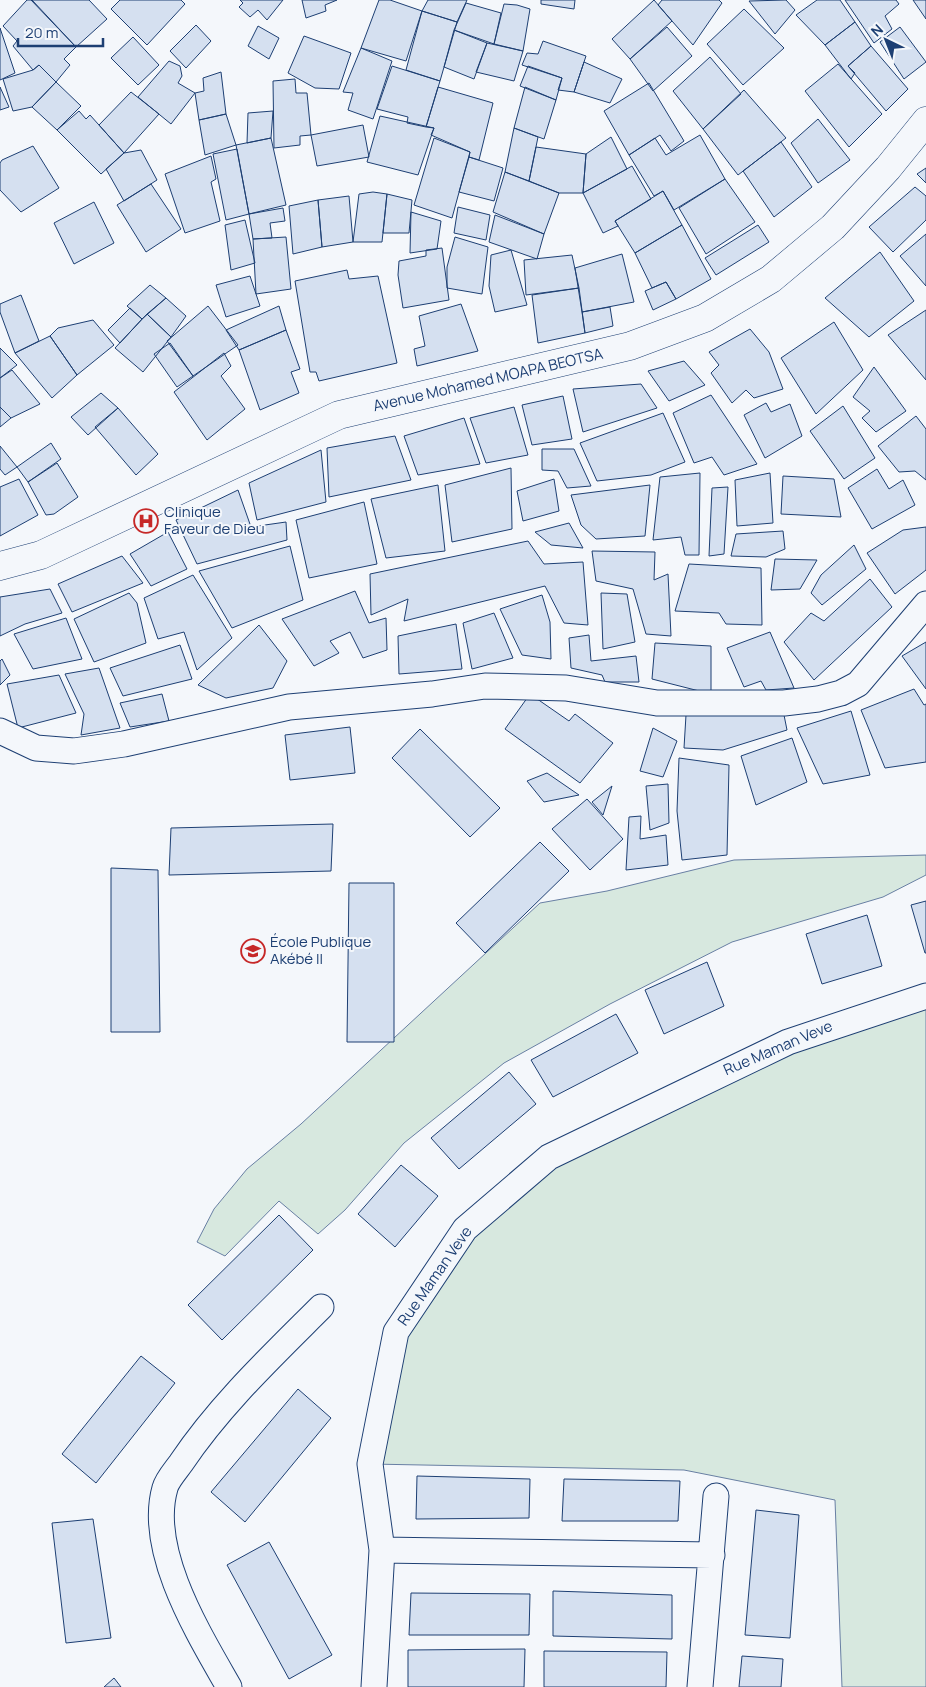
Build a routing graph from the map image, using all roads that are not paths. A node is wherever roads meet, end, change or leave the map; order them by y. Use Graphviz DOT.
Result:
graph roads {
  1 [pos="926,121"];
  2 [pos="0,566"];
  3 [pos="926,604"];
  4 [pos="0,731"];
  5 [pos="926,996"];
  6 [pos="321,1307"];
  7 [pos="716,1496"];
  8 [pos="382,1550"];
  9 [pos="712,1555"];
  10 [pos="229,1687"];
  11 [pos="374,1687"];
  12 [pos="700,1687"];
  1 -- 2 [label="main road, Avenue Mohamed MOAPA BEOTSA"];
  3 -- 4 [label="street"];
  5 -- 8 [label="street, Rue Maman Veve"];
  6 -- 10 [label="street"];
  7 -- 9 [label="street"];
  8 -- 9 [label="street"];
  8 -- 11 [label="street, Rue Maman Veve"];
  9 -- 12 [label="street"];
}
